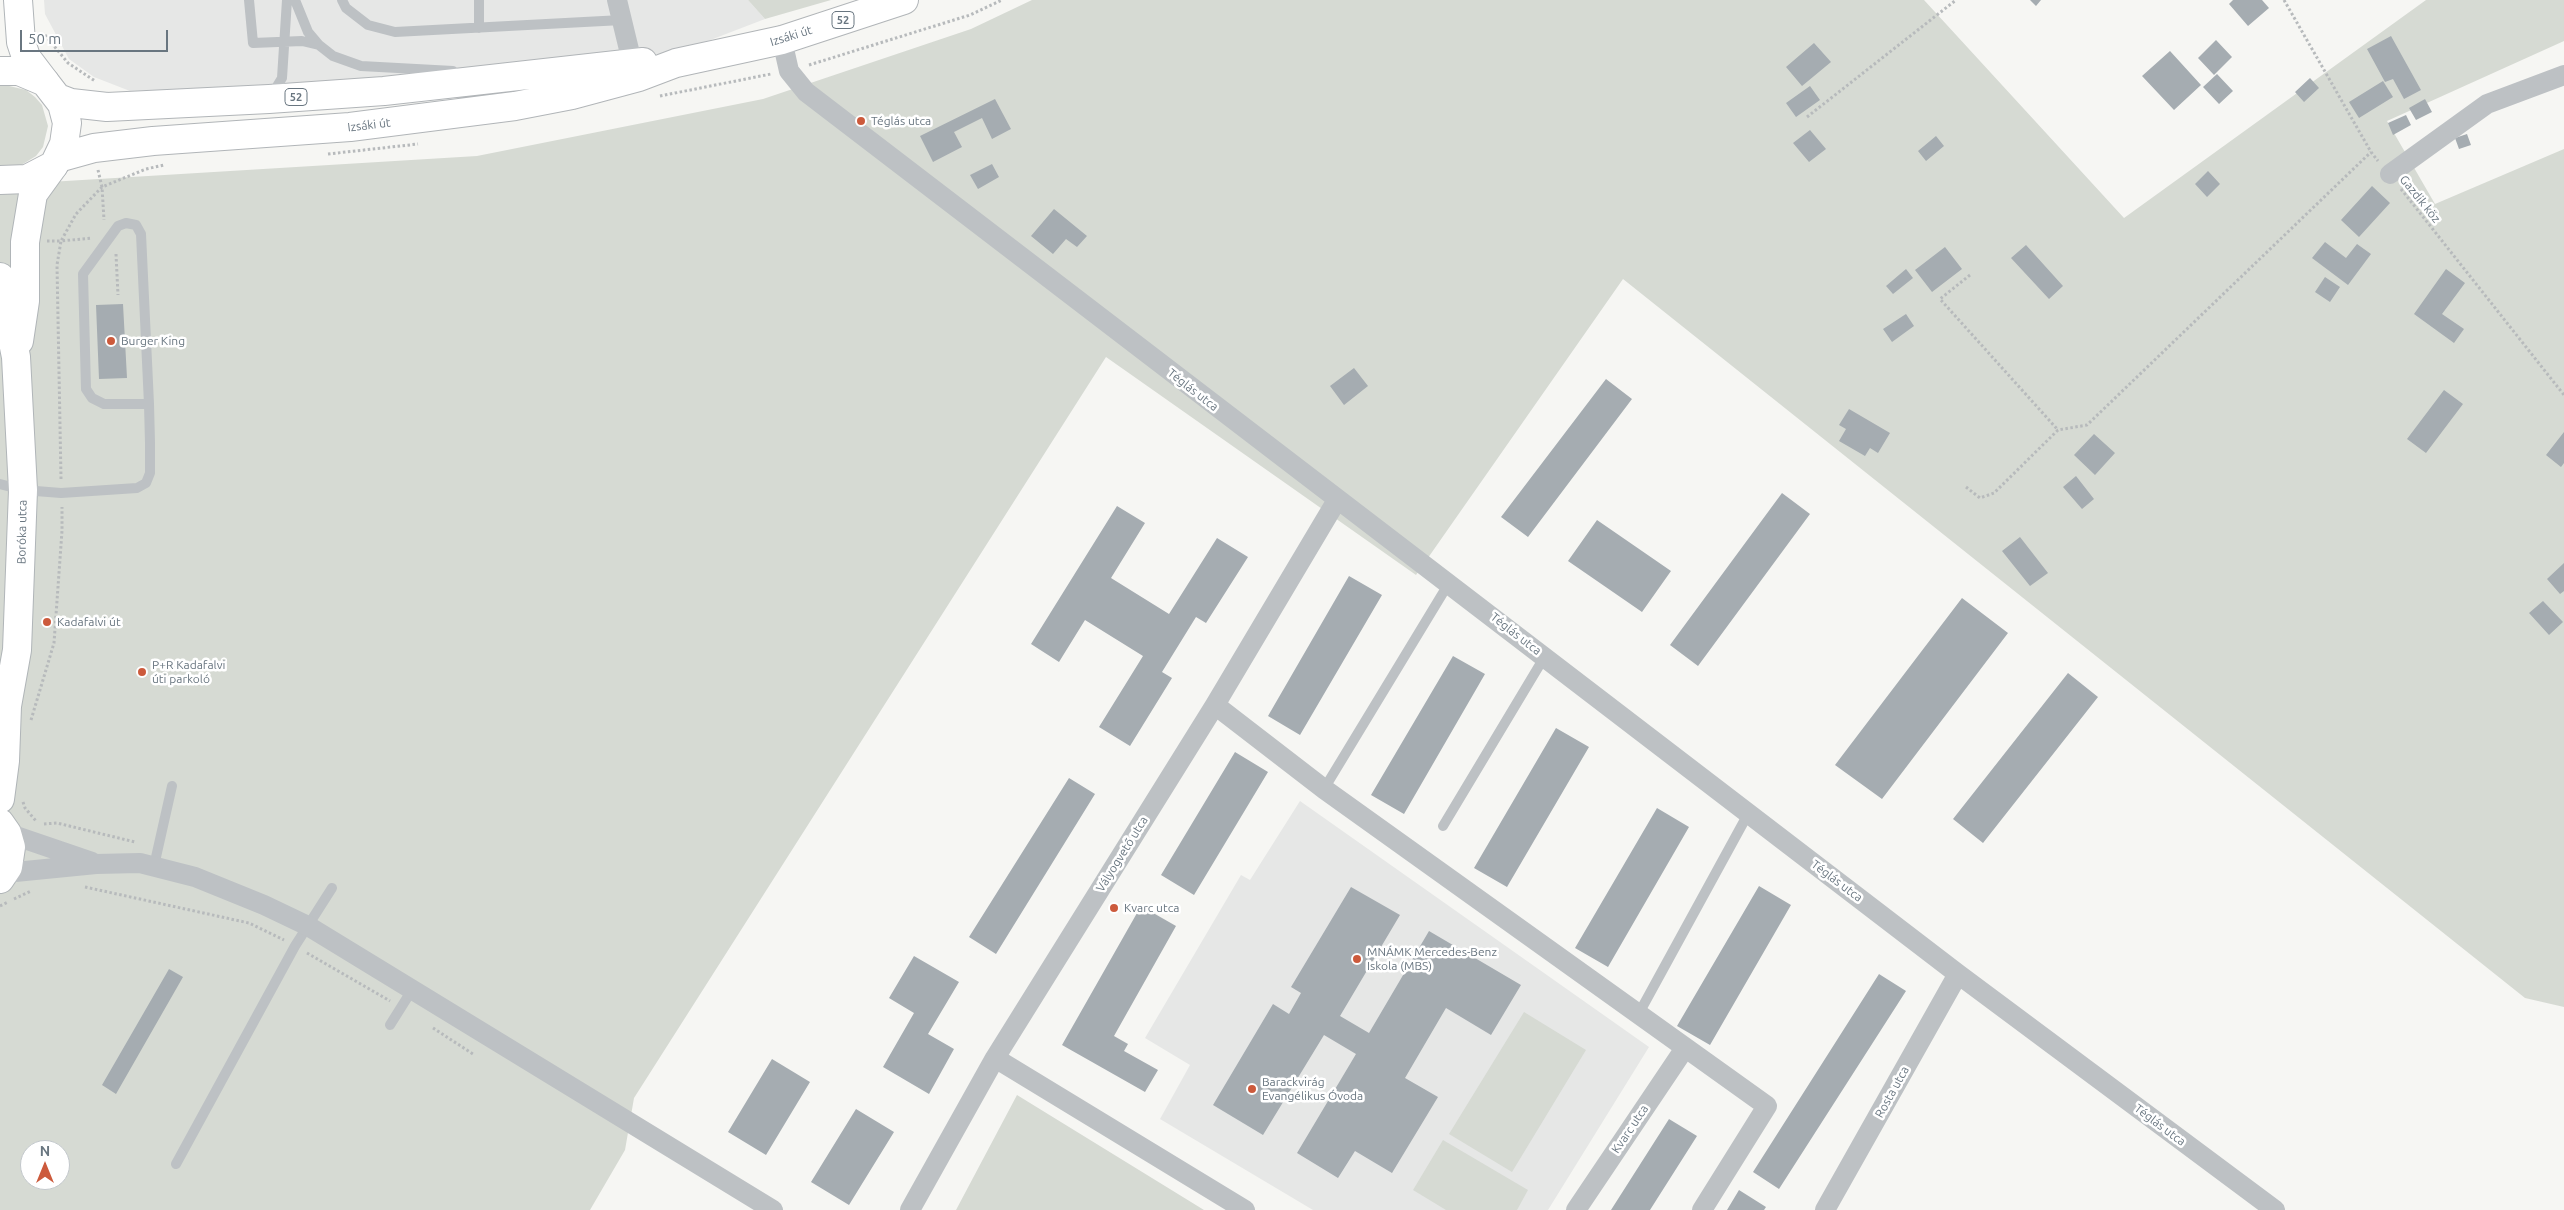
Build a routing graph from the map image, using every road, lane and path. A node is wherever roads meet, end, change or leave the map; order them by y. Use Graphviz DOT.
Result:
graph roads {
  1 [pos="18,0"];
  2 [pos="250,0"];
  3 [pos="287,0"];
  4 [pos="295,0"];
  5 [pos="342,0"];
  6 [pos="479,0"];
  7 [pos="617,0"];
  8 [pos="904,0"];
  9 [pos="1002,0"];
  10 [pos="1956,0"];
  11 [pos="2284,0"];
  12 [pos="622,20"];
  13 [pos="42,28"];
  14 [pos="479,28"];
  15 [pos="782,40"];
  16 [pos="286,41"];
  17 [pos="319,45"];
  18 [pos="632,62"];
  19 [pos="676,63"];
  20 [pos="0,71"];
  21 [pos="789,71"];
  22 [pos="2564,75"];
  23 [pos="534,76"];
  24 [pos="99,83"];
  25 [pos="52,90"];
  26 [pos="269,100"];
  27 [pos="1807,117"];
  28 [pos="2371,152"];
  29 [pos="56,162"];
  30 [pos="2390,174"];
  31 [pos="0,180"];
  32 [pos="102,187"];
  33 [pos="104,229"];
  34 [pos="61,241"];
  35 [pos="1970,275"];
  36 [pos="0,277"];
  37 [pos="16,357"];
  38 [pos="2564,395"];
  39 [pos="149,404"];
  40 [pos="2058,430"];
  41 [pos="11,487"];
  42 [pos="1966,487"];
  43 [pos="61,493"];
  44 [pos="1337,500"];
  45 [pos="1450,583"];
  46 [pos="1545,656"];
  47 [pos="5,700"];
  48 [pos="1215,705"];
  49 [pos="29,727"];
  50 [pos="172,786"];
  51 [pos="1324,789"];
  52 [pos="11,799"];
  53 [pos="1748,814"];
  54 [pos="1442,826"];
  55 [pos="3,828"];
  56 [pos="41,845"];
  57 [pos="96,864"];
  58 [pos="154,866"];
  59 [pos="40,870"];
  60 [pos="2,876"];
  61 [pos="76,886"];
  62 [pos="332,888"];
  63 [pos="0,906"];
  64 [pos="308,926"];
  65 [pos="295,946"];
  66 [pos="1958,974"];
  67 [pos="412,990"];
  68 [pos="400,1008"];
  69 [pos="1638,1015"];
  70 [pos="390,1025"];
  71 [pos="1684,1048"];
  72 [pos="473,1054"];
  73 [pos="995,1058"];
  74 [pos="176,1164"];
  75 [pos="773,1210"];
  76 [pos="910,1210"];
  77 [pos="1245,1210"];
  78 [pos="1576,1210"];
  79 [pos="1702,1210"];
  80 [pos="1825,1210"];
  81 [pos="2275,1210"];
  1 -- 25 [label="main road, Boróka utca"];
  2 -- 16 [label="lane"];
  3 -- 16 [label="lane"];
  4 -- 17 [label="lane"];
  5 -- 14 [label="lane"];
  6 -- 14 [label="lane"];
  7 -- 12 [label="street"];
  8 -- 15 [label="main road, Izsáki út / 52"];
  9 -- 21 [label="path"];
  10 -- 27 [label="path"];
  11 -- 28 [label="path, Gazdik köz"];
  12 -- 14 [label="lane"];
  12 -- 18 [label="street"];
  13 -- 24 [label="path"];
  15 -- 19 [label="main road, Izsáki út / 52"];
  15 -- 21 [label="street, Téglás utca"];
  16 -- 17 [label="lane"];
  16 -- 26 [label="lane"];
  17 -- 23 [label="lane"];
  18 -- 19 [label="main road, Izsáki út / 52"];
  18 -- 23 [label="main road, Izsáki út / 52"];
  19 -- 29 [label="main road, Izsáki út / 52"];
  20 -- 25 [label="main road, 52"];
  21 -- 44 [label="street, Téglás utca"];
  22 -- 30 [label="street"];
  23 -- 26 [label="main road, Izsáki út / 52"];
  25 -- 26 [label="main road, Izsáki út / 52"];
  25 -- 29 [label="main road, Boróka utca"];
  28 -- 30 [label="path, Gazdik köz"];
  28 -- 40 [label="path"];
  29 -- 31 [label="main road, 52"];
  29 -- 37 [label="main road, Boróka utca"];
  30 -- 38 [label="path, Gazdik köz"];
  32 -- 33 [label="path"];
  34 -- 43 [label="path"];
  35 -- 40 [label="path"];
  36 -- 37 [label="main road, Boróka utca"];
  37 -- 41 [label="main road, Boróka utca"];
  39 -- 39 [label="lane"];
  39 -- 43 [label="lane"];
  40 -- 42 [label="path"];
  41 -- 43 [label="lane"];
  41 -- 47 [label="main road, Boróka utca"];
  43 -- 49 [label="path"];
  44 -- 45 [label="street, Téglás utca"];
  44 -- 48 [label="street, Vályogvető utca"];
  45 -- 46 [label="street, Téglás utca"];
  45 -- 51 [label="lane"];
  46 -- 53 [label="street, Téglás utca"];
  46 -- 54 [label="lane"];
  47 -- 52 [label="main road, Boróka utca"];
  48 -- 51 [label="street"];
  48 -- 73 [label="street, Vályogvető utca"];
  50 -- 58 [label="lane"];
  51 -- 69 [label="street"];
  52 -- 56 [label="path"];
  53 -- 66 [label="street, Téglás utca"];
  53 -- 69 [label="lane"];
  55 -- 56 [label="street"];
  55 -- 60 [label="main road"];
  56 -- 57 [label="street"];
  57 -- 58 [label="street"];
  57 -- 59 [label="street"];
  58 -- 64 [label="street"];
  59 -- 60 [label="street"];
  59 -- 63 [label="path"];
  61 -- 65 [label="path"];
  62 -- 64 [label="lane"];
  64 -- 65 [label="lane"];
  64 -- 67 [label="street"];
  65 -- 68 [label="path"];
  65 -- 74 [label="lane"];
  66 -- 80 [label="street, Rosta utca"];
  66 -- 81 [label="street, Téglás utca"];
  67 -- 68 [label="lane"];
  67 -- 75 [label="street"];
  68 -- 70 [label="lane"];
  68 -- 72 [label="path"];
  69 -- 71 [label="street"];
  71 -- 78 [label="street, Kvarc utca"];
  71 -- 79 [label="street"];
  73 -- 76 [label="street, Vályogvető utca"];
  73 -- 77 [label="street"];
}
